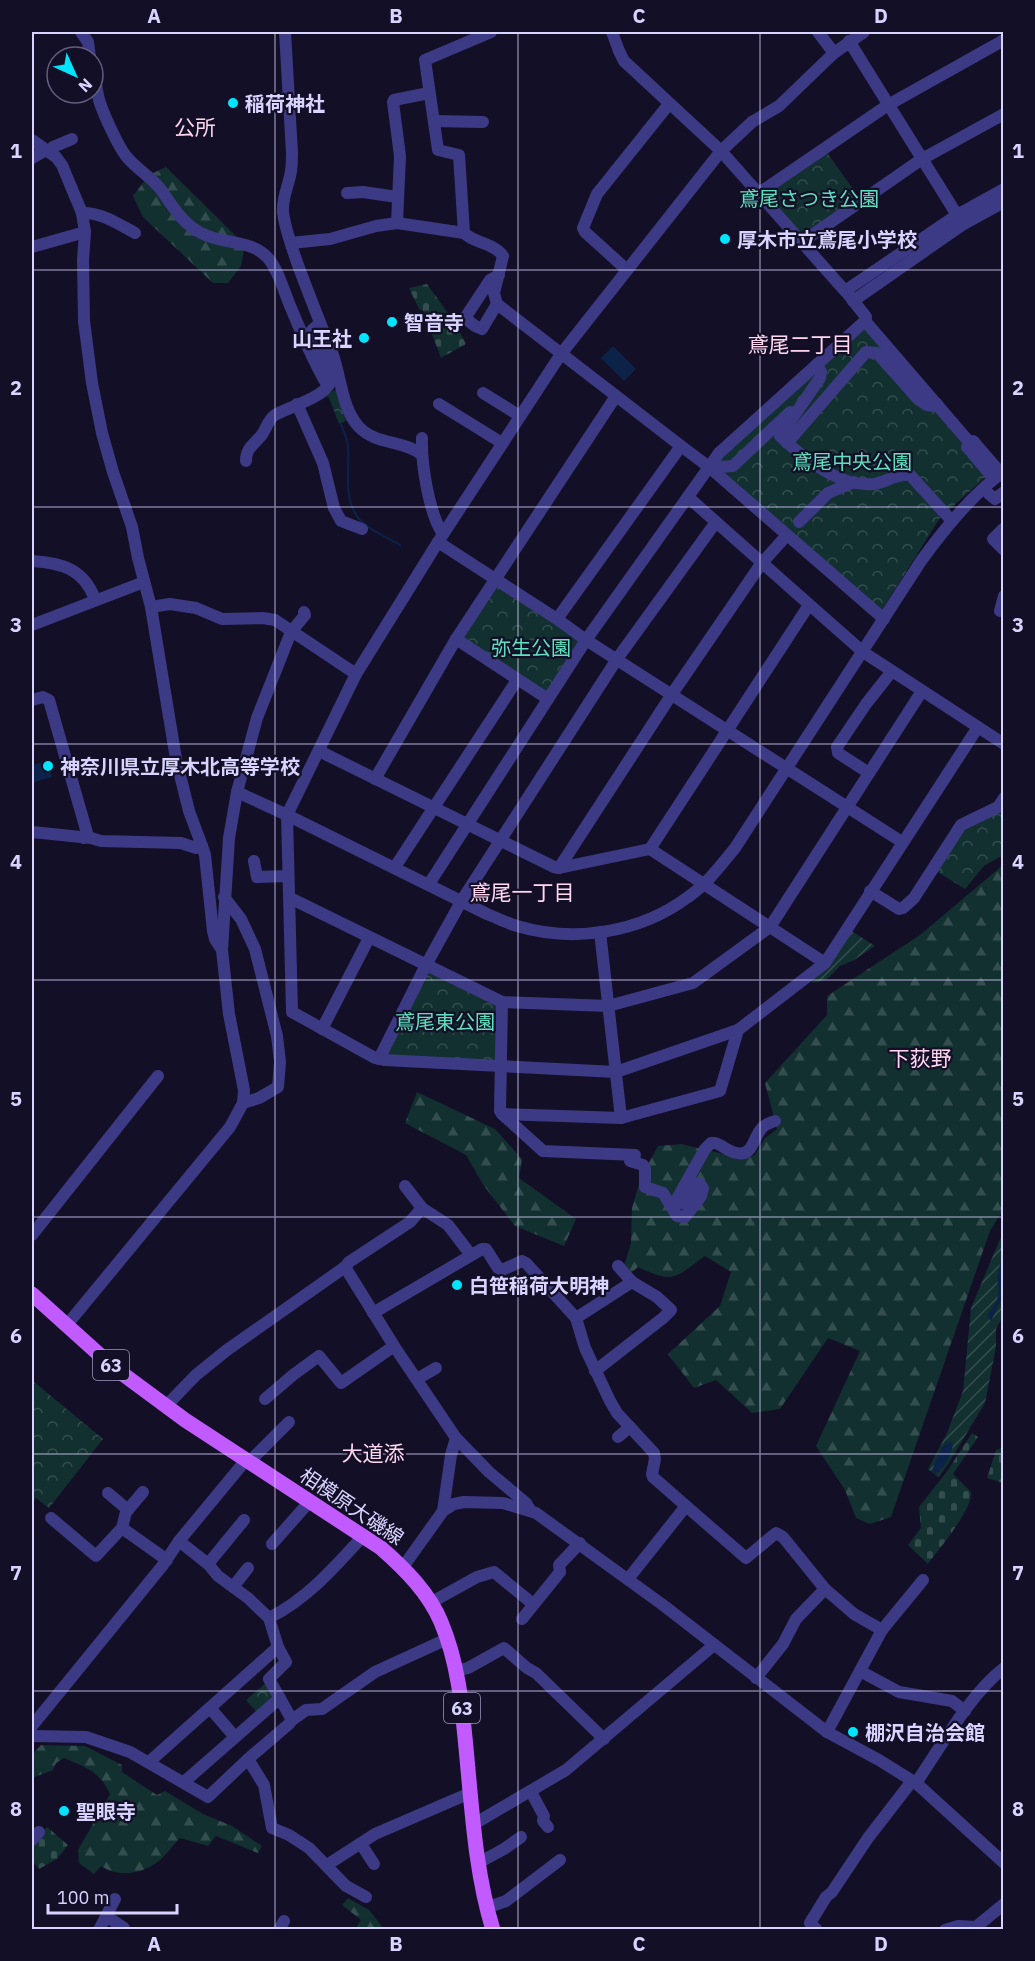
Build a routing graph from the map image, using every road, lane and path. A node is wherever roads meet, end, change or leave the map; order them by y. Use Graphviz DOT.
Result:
graph roads {
  1 [pos="285,32"];
  2 [pos="612,32"];
  3 [pos="818,32"];
  4 [pos="864,32"];
  5 [pos="484,33"];
  6 [pos="1004,40"];
  7 [pos="849,41"];
  8 [pos="834,53"];
  9 [pos="425,60"];
  10 [pos="413,68"];
  11 [pos="429,93"];
  12 [pos="669,104"];
  13 [pos="102,105"];
  14 [pos="888,105"];
  15 [pos="1004,114"];
  16 [pos="434,121"];
  17 [pos="483,122"];
  18 [pos="72,139"];
  19 [pos="32,140"];
  20 [pos="47,151"];
  21 [pos="721,151"];
  22 [pos="32,158"];
  23 [pos="922,159"];
  24 [pos="1004,189"];
  25 [pos="347,193"];
  26 [pos="759,193"];
  27 [pos="397,197"];
  28 [pos="1004,202"];
  29 [pos="82,213"];
  30 [pos="957,215"];
  31 [pos="397,223"];
  32 [pos="85,232"];
  33 [pos="135,233"];
  34 [pos="464,233"];
  35 [pos="802,242"];
  36 [pos="291,243"];
  37 [pos="32,247"];
  38 [pos="627,270"];
  39 [pos="499,275"];
  40 [pos="849,296"];
  41 [pos="497,304"];
  42 [pos="865,321"];
  43 [pos="320,324"];
  44 [pos="561,354"];
  45 [pos="817,364"];
  46 [pos="328,386"];
  47 [pos="483,393"];
  48 [pos="616,396"];
  49 [pos="297,404"];
  50 [pos="439,404"];
  51 [pos="937,404"];
  52 [pos="798,408"];
  53 [pos="520,416"];
  54 [pos="422,438"];
  55 [pos="502,443"];
  56 [pos="787,443"];
  57 [pos="681,446"];
  58 [pos="967,447"];
  59 [pos="421,454"];
  60 [pos="246,461"];
  61 [pos="711,466"];
  62 [pos="1000,476"];
  63 [pos="854,482"];
  64 [pos="1004,492"];
  65 [pos="989,495"];
  66 [pos="688,497"];
  67 [pos="952,521"];
  68 [pos="716,522"];
  69 [pos="799,522"];
  70 [pos="362,529"];
  71 [pos="1003,529"];
  72 [pos="787,535"];
  73 [pos="440,538"];
  74 [pos="1004,550"];
  75 [pos="32,561"];
  76 [pos="761,564"];
  77 [pos="495,580"];
  78 [pos="144,582"];
  79 [pos="1004,596"];
  80 [pos="95,599"];
  81 [pos="809,605"];
  82 [pos="151,607"];
  83 [pos="1000,611"];
  84 [pos="304,612"];
  85 [pos="557,619"];
  86 [pos="884,619"];
  87 [pos="32,624"];
  88 [pos="291,632"];
  89 [pos="456,639"];
  90 [pos="586,640"];
  91 [pos="863,652"];
  92 [pos="617,659"];
  93 [pos="892,671"];
  94 [pos="356,674"];
  95 [pos="517,680"];
  96 [pos="922,691"];
  97 [pos="672,694"];
  98 [pos="548,699"];
  99 [pos="32,700"];
  100 [pos="978,727"];
  101 [pos="727,730"];
  102 [pos="1004,744"];
  103 [pos="319,751"];
  104 [pos="786,768"];
  105 [pos="869,773"];
  106 [pos="375,779"];
  107 [pos="237,792"];
  108 [pos="1004,798"];
  109 [pos="435,807"];
  110 [pos="847,808"];
  111 [pos="287,815"];
  112 [pos="468,824"];
  113 [pos="32,832"];
  114 [pos="84,838"];
  115 [pos="500,840"];
  116 [pos="902,842"];
  117 [pos="202,846"];
  118 [pos="650,849"];
  119 [pos="254,861"];
  120 [pos="395,867"];
  121 [pos="559,868"];
  122 [pos="288,876"];
  123 [pos="429,884"];
  124 [pos="704,884"];
  125 [pos="870,891"];
  126 [pos="224,897"];
  127 [pos="290,898"];
  128 [pos="462,900"];
  129 [pos="770,927"];
  130 [pos="600,932"];
  131 [pos="369,938"];
  132 [pos="222,951"];
  133 [pos="825,963"];
  134 [pos="426,965"];
  135 [pos="502,1002"];
  136 [pos="608,1006"];
  137 [pos="322,1029"];
  138 [pos="738,1030"];
  139 [pos="379,1059"];
  140 [pos="501,1067"];
  141 [pos="616,1072"];
  142 [pos="158,1076"];
  143 [pos="243,1103"];
  144 [pos="502,1114"];
  145 [pos="621,1118"];
  146 [pos="775,1121"];
  147 [pos="405,1186"];
  148 [pos="422,1208"];
  149 [pos="32,1235"];
  150 [pos="471,1255"];
  151 [pos="618,1266"];
  152 [pos="345,1267"];
  153 [pos="632,1282"];
  154 [pos="32,1294"];
  155 [pos="373,1313"];
  156 [pos="576,1317"];
  157 [pos="66,1326"];
  158 [pos="394,1346"];
  159 [pos="436,1368"];
  160 [pos="595,1371"];
  161 [pos="417,1380"];
  162 [pos="267,1395"];
  163 [pos="166,1406"];
  164 [pos="285,1423"];
  165 [pos="630,1427"];
  166 [pos="618,1437"];
  167 [pos="456,1438"];
  168 [pos="248,1461"];
  169 [pos="143,1492"];
  170 [pos="108,1493"];
  171 [pos="310,1501"];
  172 [pos="686,1506"];
  173 [pos="128,1510"];
  174 [pos="530,1510"];
  175 [pos="443,1511"];
  176 [pos="51,1518"];
  177 [pos="244,1520"];
  178 [pos="116,1531"];
  179 [pos="364,1535"];
  180 [pos="179,1541"];
  181 [pos="579,1543"];
  182 [pos="272,1544"];
  183 [pos="167,1560"];
  184 [pos="208,1564"];
  185 [pos="402,1567"];
  186 [pos="248,1568"];
  187 [pos="628,1579"];
  188 [pos="923,1580"];
  189 [pos="233,1587"];
  190 [pos="825,1589"];
  191 [pos="430,1603"];
  192 [pos="533,1605"];
  193 [pos="269,1618"];
  194 [pos="522,1619"];
  195 [pos="882,1630"];
  196 [pos="447,1639"];
  197 [pos="714,1646"];
  198 [pos="278,1647"];
  199 [pos="1004,1668"];
  200 [pos="456,1671"];
  201 [pos="860,1671"];
  202 [pos="756,1678"];
  203 [pos="280,1698"];
  204 [pos="210,1708"];
  205 [pos="965,1711"];
  206 [pos="292,1720"];
  207 [pos="32,1725"];
  208 [pos="827,1732"];
  209 [pos="32,1736"];
  210 [pos="235,1737"];
  211 [pos="604,1739"];
  212 [pos="248,1759"];
  213 [pos="148,1762"];
  214 [pos="184,1782"];
  215 [pos="914,1782"];
  216 [pos="531,1792"];
  217 [pos="470,1793"];
  218 [pos="547,1819"];
  219 [pos="474,1824"];
  220 [pos="518,1842"];
  221 [pos="361,1844"];
  222 [pos="560,1860"];
  223 [pos="478,1863"];
  224 [pos="1004,1863"];
  225 [pos="374,1864"];
  226 [pos="327,1865"];
  227 [pos="366,1897"];
  228 [pos="115,1899"];
  229 [pos="1004,1904"];
  230 [pos="486,1908"];
  231 [pos="106,1916"];
  232 [pos="124,1928"];
  233 [pos="99,1929"];
  234 [pos="493,1929"];
  235 [pos="817,1929"];
  236 [pos="945,1929"];
  1 -- 36 [label="street"];
  2 -- 12 [label="street"];
  3 -- 8 [label="street"];
  4 -- 7 [label="street"];
  5 -- 9 [label="street"];
  6 -- 14 [label="street"];
  7 -- 8 [label="street"];
  7 -- 14 [label="street"];
  8 -- 21 [label="street"];
  9 -- 10 [label="street"];
  9 -- 11 [label="street"];
  11 -- 16 [label="street"];
  11 -- 27 [label="street"];
  12 -- 21 [label="street"];
  12 -- 38 [label="street"];
  13 -- 46 [label="street"];
  14 -- 23 [label="street"];
  14 -- 26 [label="street"];
  15 -- 23 [label="street"];
  16 -- 17 [label="street"];
  16 -- 34 [label="street"];
  18 -- 20 [label="street"];
  19 -- 20 [label="street"];
  20 -- 22 [label="street"];
  20 -- 29 [label="street"];
  21 -- 26 [label="street"];
  21 -- 38 [label="street"];
  23 -- 30 [label="street"];
  23 -- 35 [label="street"];
  24 -- 30 [label="street"];
  25 -- 27 [label="street"];
  26 -- 35 [label="street"];
  27 -- 31 [label="street"];
  28 -- 40 [label="street"];
  29 -- 32 [label="street"];
  29 -- 33 [label="street"];
  30 -- 40 [label="street"];
  31 -- 34 [label="street"];
  31 -- 36 [label="street"];
  32 -- 37 [label="street"];
  32 -- 78 [label="street"];
  34 -- 39 [label="street"];
  35 -- 40 [label="street"];
  36 -- 43 [label="street"];
  38 -- 44 [label="street"];
  39 -- 41 [label="street"];
  39 -- 41 [label="street"];
  40 -- 42 [label="street"];
  41 -- 44 [label="street"];
  42 -- 45 [label="street"];
  42 -- 51 [label="street"];
  43 -- 46 [label="street"];
  43 -- 59 [label="street"];
  44 -- 48 [label="street"];
  44 -- 53 [label="street"];
  45 -- 52 [label="street"];
  45 -- 61 [label="street"];
  46 -- 49 [label="street"];
  47 -- 53 [label="street"];
  48 -- 57 [label="street"];
  48 -- 77 [label="street"];
  49 -- 60 [label="street"];
  49 -- 70 [label="street"];
  50 -- 55 [label="street"];
  51 -- 56 [label="street"];
  51 -- 62 [label="street"];
  52 -- 56 [label="street"];
  52 -- 61 [label="street"];
  53 -- 55 [label="street"];
  54 -- 59 [label="street"];
  55 -- 73 [label="street"];
  56 -- 63 [label="street"];
  57 -- 61 [label="street"];
  57 -- 85 [label="street"];
  58 -- 62 [label="street, bridge"];
  59 -- 73 [label="street"];
  61 -- 66 [label="street"];
  61 -- 72 [label="street"];
  62 -- 67 [label="street"];
  63 -- 67 [label="street"];
  63 -- 69 [label="street"];
  64 -- 65 [label="street"];
  66 -- 68 [label="street"];
  66 -- 90 [label="street"];
  67 -- 86 [label="street"];
  68 -- 76 [label="street"];
  68 -- 92 [label="street"];
  71 -- 74 [label="street"];
  72 -- 76 [label="street"];
  72 -- 86 [label="street"];
  73 -- 77 [label="street"];
  73 -- 94 [label="street"];
  75 -- 80 [label="street"];
  76 -- 81 [label="street"];
  76 -- 97 [label="street"];
  77 -- 85 [label="street"];
  77 -- 89 [label="street"];
  78 -- 80 [label="street"];
  78 -- 82 [label="street"];
  79 -- 83 [label="street"];
  80 -- 87 [label="street"];
  81 -- 91 [label="street"];
  81 -- 101 [label="street"];
  82 -- 88 [label="street"];
  82 -- 117 [label="street"];
  84 -- 88 [label="street"];
  85 -- 90 [label="street"];
  86 -- 91 [label="street"];
  88 -- 94 [label="street"];
  88 -- 107 [label="street"];
  89 -- 95 [label="street"];
  89 -- 106 [label="street"];
  90 -- 92 [label="street"];
  90 -- 98 [label="street"];
  91 -- 93 [label="street"];
  91 -- 104 [label="street"];
  92 -- 97 [label="street"];
  92 -- 115 [label="street"];
  93 -- 96 [label="street"];
  93 -- 105 [label="street"];
  94 -- 103 [label="street"];
  95 -- 98 [label="street"];
  95 -- 109 [label="street"];
  96 -- 100 [label="street"];
  96 -- 105 [label="street"];
  97 -- 101 [label="street"];
  97 -- 121 [label="street"];
  98 -- 112 [label="street"];
  99 -- 114 [label="street"];
  100 -- 102 [label="street"];
  100 -- 116 [label="street"];
  101 -- 104 [label="street"];
  101 -- 118 [label="street"];
  103 -- 106 [label="street"];
  103 -- 111 [label="street"];
  104 -- 110 [label="street"];
  104 -- 124 [label="street"];
  105 -- 110 [label="street"];
  106 -- 109 [label="street"];
  107 -- 111 [label="street"];
  107 -- 126 [label="street"];
  108 -- 125 [label="street"];
  109 -- 112 [label="street"];
  109 -- 120 [label="street"];
  110 -- 116 [label="street"];
  110 -- 129 [label="street"];
  111 -- 120 [label="street"];
  111 -- 122 [label="street"];
  112 -- 115 [label="street"];
  112 -- 123 [label="street"];
  113 -- 114 [label="street"];
  114 -- 117 [label="street"];
  115 -- 121 [label="street"];
  115 -- 128 [label="street"];
  116 -- 125 [label="street"];
  117 -- 132 [label="street"];
  118 -- 121 [label="street"];
  118 -- 124 [label="street"];
  119 -- 122 [label="street"];
  120 -- 123 [label="street"];
  122 -- 127 [label="street"];
  123 -- 128 [label="street"];
  124 -- 129 [label="street"];
  124 -- 130 [label="street"];
  125 -- 133 [label="street"];
  126 -- 132 [label="street"];
  126 -- 143 [label="street"];
  127 -- 131 [label="street"];
  127 -- 137 [label="street"];
  128 -- 130 [label="street"];
  128 -- 134 [label="street"];
  129 -- 133 [label="street"];
  129 -- 136 [label="street"];
  130 -- 136 [label="street"];
  131 -- 134 [label="street"];
  131 -- 137 [label="street"];
  132 -- 143 [label="street"];
  133 -- 138 [label="street"];
  134 -- 135 [label="street"];
  134 -- 139 [label="street"];
  135 -- 136 [label="street"];
  135 -- 140 [label="street"];
  136 -- 141 [label="street"];
  137 -- 139 [label="street"];
  138 -- 141 [label="street"];
  138 -- 145 [label="street"];
  139 -- 140 [label="street"];
  140 -- 141 [label="street"];
  140 -- 144 [label="street"];
  141 -- 145 [label="street"];
  142 -- 149 [label="street"];
  143 -- 157 [label="street"];
  144 -- 145 [label="street"];
  144 -- 146 [label="street"];
  147 -- 148 [label="street"];
  148 -- 150 [label="street"];
  148 -- 152 [label="street"];
  150 -- 155 [label="street"];
  150 -- 156 [label="street"];
  151 -- 153 [label="street"];
  152 -- 155 [label="street"];
  152 -- 163 [label="street"];
  153 -- 156 [label="street"];
  153 -- 160 [label="street"];
  154 -- 157 [label="main road, 相模原大磯線 / 63"];
  155 -- 158 [label="street"];
  156 -- 160 [label="street"];
  157 -- 163 [label="main road, 相模原大磯線 / 63"];
  158 -- 161 [label="street"];
  158 -- 162 [label="street"];
  159 -- 161 [label="street"];
  160 -- 165 [label="street"];
  161 -- 167 [label="street"];
  163 -- 168 [label="main road, 相模原大磯線 / 63"];
  164 -- 168 [label="street"];
  165 -- 166 [label="street"];
  165 -- 172 [label="street"];
  167 -- 174 [label="street"];
  167 -- 175 [label="street"];
  168 -- 171 [label="main road, 相模原大磯線 / 63"];
  168 -- 180 [label="street"];
  169 -- 173 [label="street"];
  170 -- 173 [label="street"];
  171 -- 179 [label="main road, 相模原大磯線 / 63"];
  171 -- 182 [label="street"];
  172 -- 187 [label="street"];
  172 -- 190 [label="street"];
  173 -- 178 [label="street"];
  174 -- 175 [label="street"];
  174 -- 181 [label="street"];
  175 -- 185 [label="street"];
  176 -- 178 [label="street"];
  177 -- 184 [label="street"];
  178 -- 183 [label="street"];
  179 -- 185 [label="main road, 相模原大磯線 / 63"];
  179 -- 193 [label="street"];
  180 -- 183 [label="street"];
  180 -- 184 [label="street"];
  181 -- 187 [label="street"];
  181 -- 192 [label="street"];
  183 -- 207 [label="street"];
  184 -- 189 [label="street"];
  185 -- 191 [label="main road, 相模原大磯線 / 63"];
  186 -- 189 [label="street"];
  187 -- 197 [label="street"];
  188 -- 195 [label="street"];
  189 -- 193 [label="street"];
  190 -- 195 [label="street"];
  190 -- 202 [label="street"];
  191 -- 192 [label="street"];
  191 -- 196 [label="main road, 相模原大磯線 / 63"];
  192 -- 194 [label="street"];
  193 -- 198 [label="street"];
  195 -- 201 [label="street"];
  196 -- 200 [label="main road, 相模原大磯線 / 63"];
  196 -- 206 [label="street"];
  197 -- 202 [label="street"];
  197 -- 211 [label="street"];
  198 -- 203 [label="street"];
  198 -- 204 [label="street"];
  199 -- 205 [label="street"];
  200 -- 211 [label="street"];
  200 -- 217 [label="main road, 相模原大磯線 / 63"];
  201 -- 205 [label="street"];
  201 -- 208 [label="street"];
  202 -- 208 [label="street"];
  203 -- 206 [label="street"];
  203 -- 210 [label="street"];
  204 -- 210 [label="street"];
  204 -- 213 [label="street"];
  205 -- 215 [label="street"];
  206 -- 212 [label="street"];
  208 -- 215 [label="street"];
  209 -- 213 [label="street"];
  210 -- 214 [label="street"];
  211 -- 216 [label="street"];
  212 -- 214 [label="street"];
  212 -- 226 [label="street"];
  213 -- 214 [label="street"];
  215 -- 224 [label="street"];
  215 -- 235 [label="street"];
  216 -- 218 [label="street"];
  216 -- 219 [label="street"];
  217 -- 219 [label="main road, 相模原大磯線 / 63"];
  217 -- 221 [label="street"];
  219 -- 223 [label="main road, 相模原大磯線 / 63"];
  220 -- 223 [label="street"];
  221 -- 225 [label="street"];
  221 -- 226 [label="street"];
  222 -- 230 [label="street"];
  223 -- 230 [label="main road, 相模原大磯線 / 63"];
  226 -- 227 [label="street"];
  228 -- 231 [label="street"];
  229 -- 236 [label="street"];
  230 -- 234 [label="main road, 相模原大磯線 / 63"];
  231 -- 232 [label="street"];
  231 -- 233 [label="street"];
}
